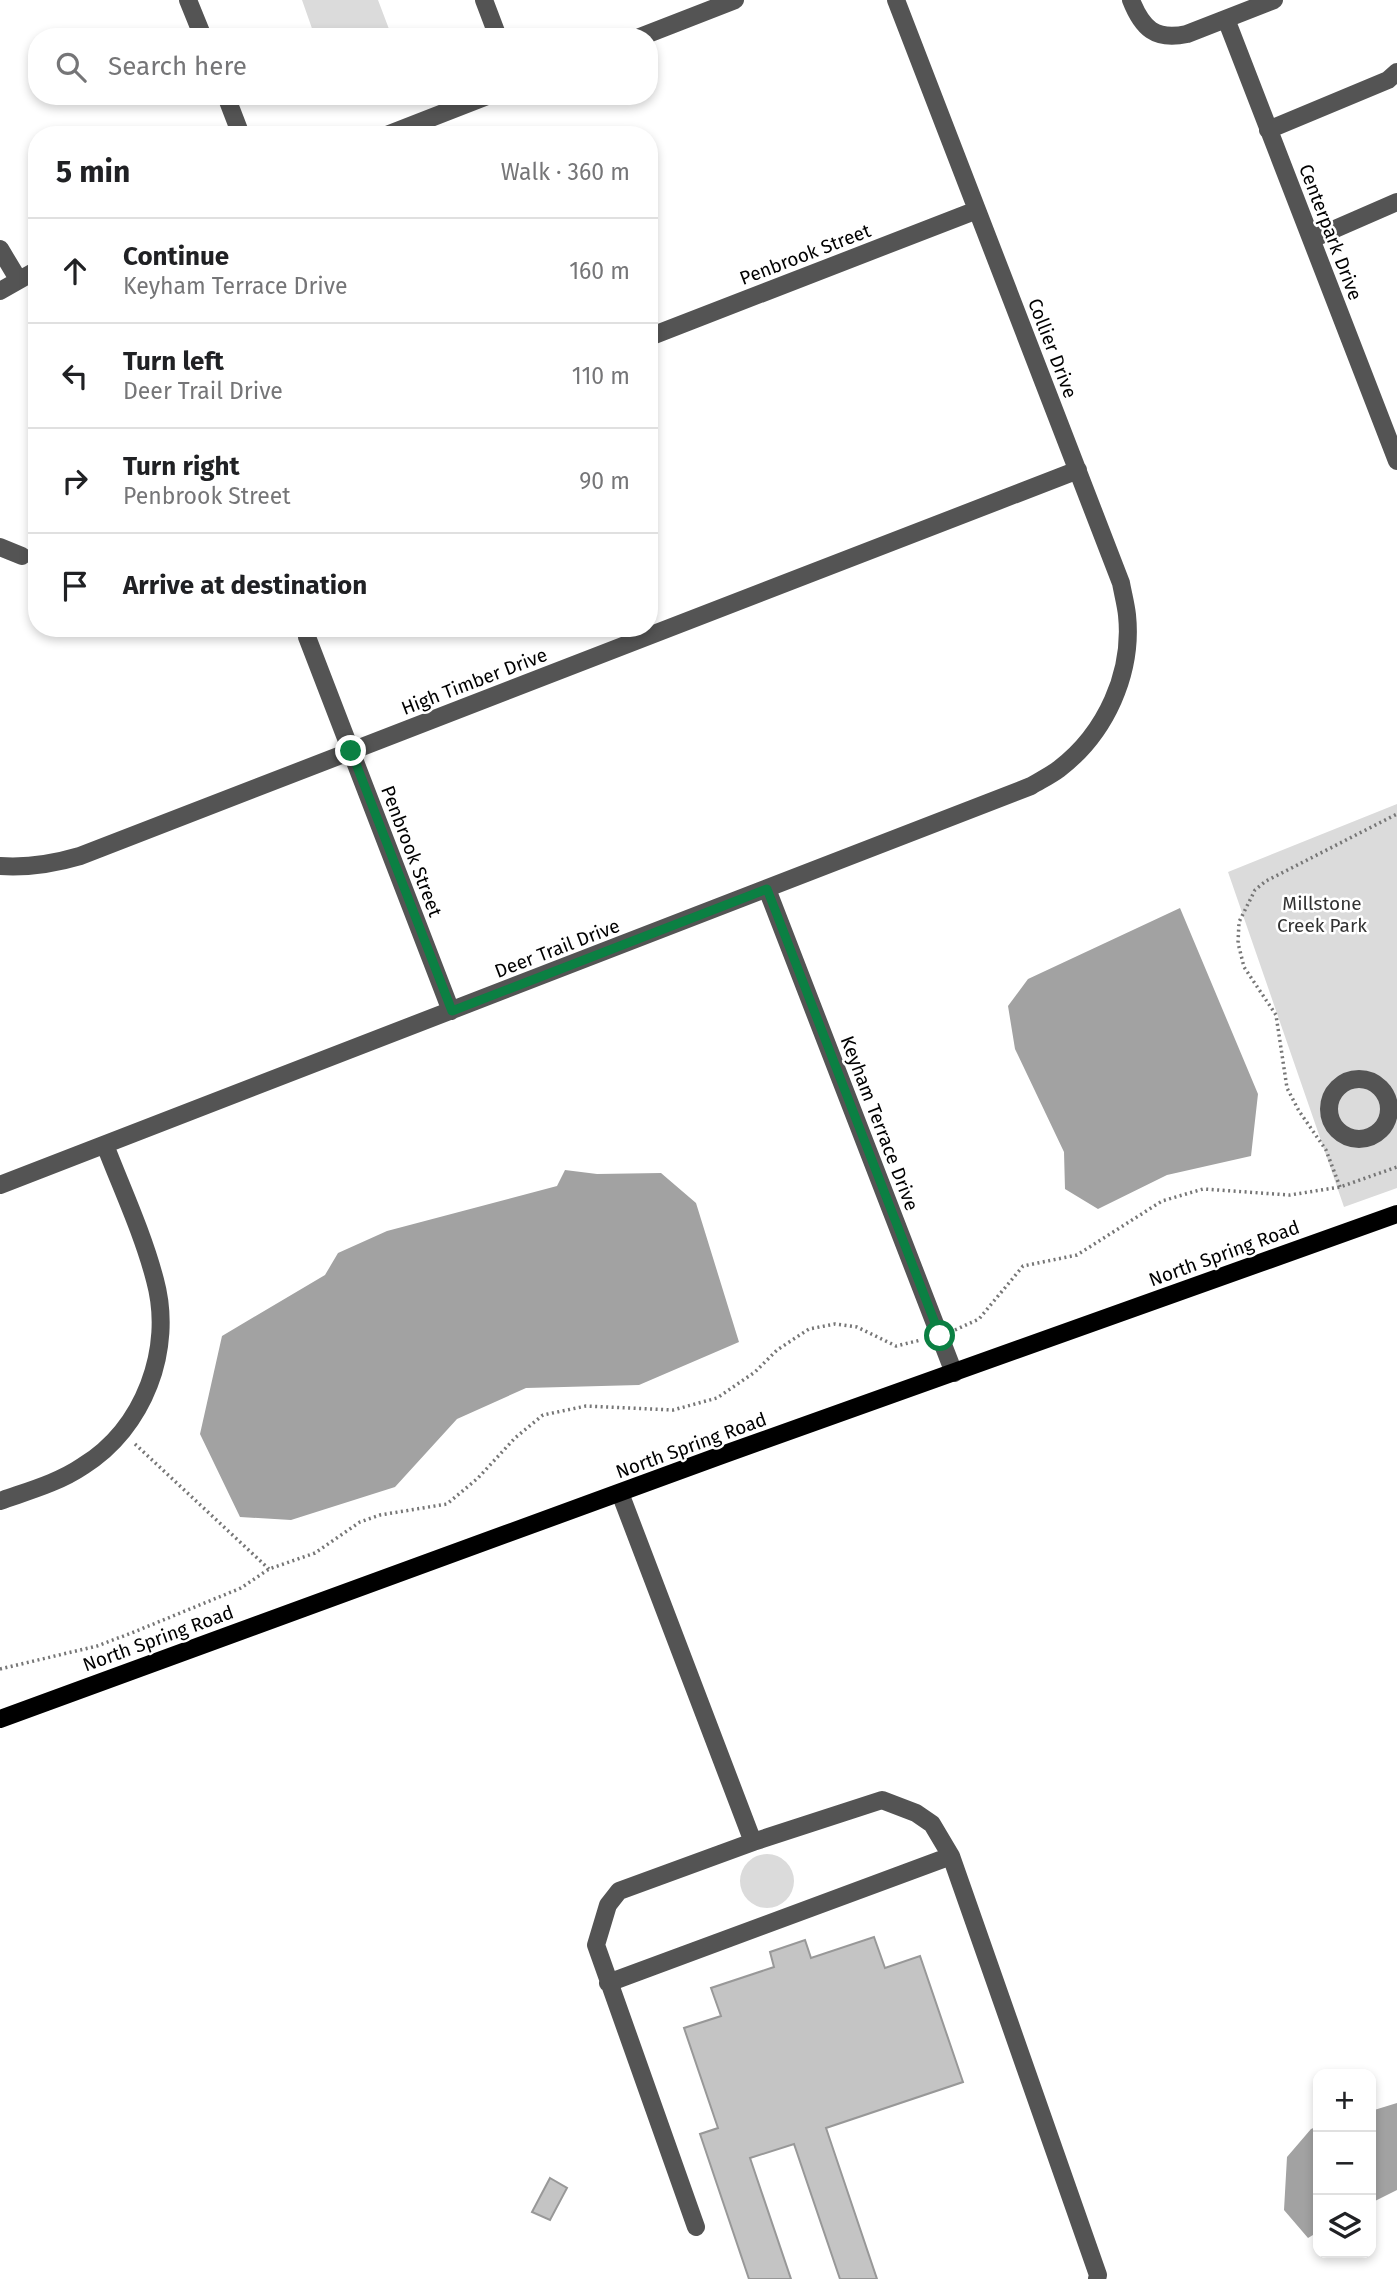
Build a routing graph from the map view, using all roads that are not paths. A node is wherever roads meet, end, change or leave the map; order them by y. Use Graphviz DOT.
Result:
graph roads {
  1 [pos="188,0"];
  2 [pos="484,0"];
  3 [pos="735,0"];
  4 [pos="895,0"];
  5 [pos="1131,0"];
  6 [pos="1274,0"];
  7 [pos="1226,19"];
  8 [pos="199,28"];
  9 [pos="495,28"];
  10 [pos="658,30"];
  11 [pos="1397,72"];
  12 [pos="229,105"];
  13 [pos="463,105"];
  14 [pos="237,126"];
  15 [pos="410,126"];
  16 [pos="1269,130"];
  17 [pos="1397,202"];
  18 [pos="977,210"];
  19 [pos="1312,239"];
  20 [pos="0,249"];
  21 [pos="28,274"];
  22 [pos="18,279"];
  23 [pos="0,291"];
  24 [pos="658,334"];
  25 [pos="1397,461"];
  26 [pos="1077,470"];
  27 [pos="0,547"];
  28 [pos="22,556"];
  29 [pos="658,632"];
  30 [pos="309,637"];
  31 [pos="646,637"];
  32 [pos="1105,716"];
  33 [pos="351,751"];
  34 [pos="0,866"];
  35 [pos="767,889"];
  36 [pos="452,1011"];
  37 [pos="105,1145"];
  38 [pos="0,1185"];
  39 [pos="1397,1214"];
  40 [pos="954,1373"];
  41 [pos="620,1493"];
  42 [pos="0,1501"];
  43 [pos="0,1719"];
  44 [pos="753,1842"];
  45 [pos="951,1856"];
  46 [pos="608,1983"];
  47 [pos="696,2227"];
  48 [pos="1097,2279"];
  1 -- 8 [label="street"];
  2 -- 9 [label="street"];
  3 -- 10 [label="street"];
  4 -- 18 [label="street, Collier Drive"];
  5 -- 7 [label="street"];
  6 -- 7 [label="street"];
  7 -- 16 [label="street, Centerpark Drive"];
  11 -- 16 [label="street"];
  12 -- 14 [label="street"];
  13 -- 15 [label="street"];
  16 -- 19 [label="street, Centerpark Drive"];
  17 -- 19 [label="street"];
  18 -- 24 [label="street, Penbrook Street"];
  18 -- 26 [label="street, Collier Drive"];
  19 -- 25 [label="street, Centerpark Drive"];
  20 -- 22 [label="street"];
  21 -- 22 [label="street"];
  22 -- 23 [label="street"];
  26 -- 29 [label="street, High Timber Drive"];
  26 -- 32 [label="street, Collier Drive"];
  27 -- 28 [label="street"];
  30 -- 33 [label="street, Penbrook Street"];
  31 -- 33 [label="street, High Timber Drive"];
  32 -- 35 [label="street, Deer Trail Drive"];
  33 -- 34 [label="street, High Timber Drive"];
  33 -- 36 [label="street, Penbrook Street"];
  35 -- 36 [label="street, Deer Trail Drive"];
  35 -- 40 [label="street, Keyham Terrace Drive"];
  36 -- 37 [label="street, Deer Trail Drive"];
  37 -- 38 [label="street, Deer Trail Drive"];
  37 -- 42 [label="street"];
  39 -- 40 [label="main road, North Spring Road"];
  40 -- 41 [label="main road, North Spring Road"];
  41 -- 43 [label="main road, North Spring Road"];
  41 -- 44 [label="street"];
  44 -- 45 [label="street"];
  44 -- 46 [label="street"];
  45 -- 46 [label="street"];
  45 -- 48 [label="street"];
  46 -- 47 [label="street"];
}
